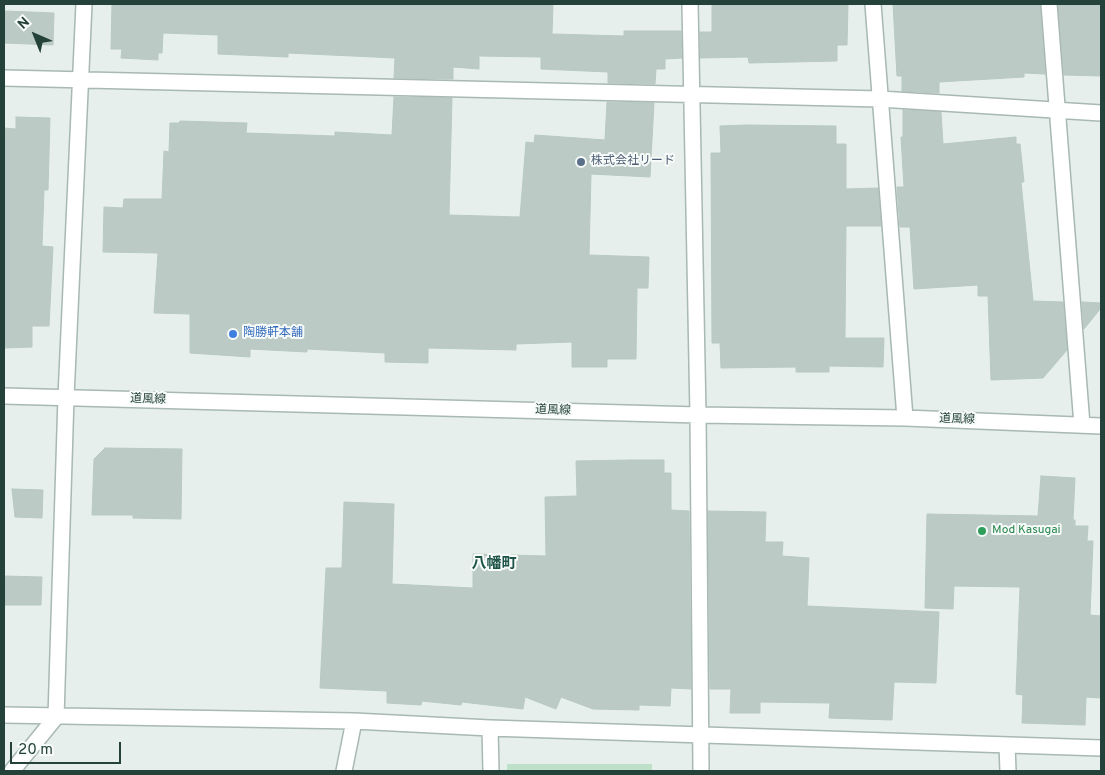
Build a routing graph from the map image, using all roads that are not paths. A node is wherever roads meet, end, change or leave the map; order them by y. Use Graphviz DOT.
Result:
graph roads {
  1 [pos="84,4"];
  2 [pos="690,4"];
  3 [pos="873,4"];
  4 [pos="1049,4"];
  5 [pos="4,78"];
  6 [pos="80,80"];
  7 [pos="692,95"];
  8 [pos="880,99"];
  9 [pos="1056,111"];
  10 [pos="1101,113"];
  11 [pos="4,396"];
  12 [pos="66,397"];
  13 [pos="698,415"];
  14 [pos="905,418"];
  15 [pos="1082,425"];
  16 [pos="1101,426"];
  17 [pos="4,715"];
  18 [pos="56,717"];
  19 [pos="354,721"];
  20 [pos="490,728"];
  21 [pos="701,734"];
  22 [pos="1007,744"];
  23 [pos="1101,748"];
  24 [pos="12,771"];
  25 [pos="344,771"];
  26 [pos="491,771"];
  27 [pos="701,771"];
  28 [pos="1008,771"];
  1 -- 6 [label="street"];
  2 -- 7 [label="street"];
  3 -- 8 [label="street"];
  4 -- 9 [label="street"];
  5 -- 6 [label="street"];
  6 -- 7 [label="street"];
  6 -- 12 [label="street"];
  7 -- 8 [label="street"];
  7 -- 13 [label="street"];
  8 -- 9 [label="street"];
  8 -- 14 [label="street"];
  9 -- 10 [label="street"];
  9 -- 15 [label="street"];
  11 -- 12 [label="street, 道風線"];
  12 -- 13 [label="street, 道風線"];
  12 -- 18 [label="street"];
  13 -- 14 [label="street, 道風線"];
  13 -- 21 [label="street"];
  14 -- 15 [label="street, 道風線"];
  15 -- 16 [label="street, 道風線"];
  17 -- 18 [label="street"];
  18 -- 19 [label="street"];
  18 -- 24 [label="street"];
  19 -- 20 [label="street"];
  19 -- 25 [label="street"];
  20 -- 21 [label="street"];
  20 -- 26 [label="street"];
  21 -- 22 [label="street"];
  21 -- 27 [label="street"];
  22 -- 23 [label="street"];
  22 -- 28 [label="street"];
}
